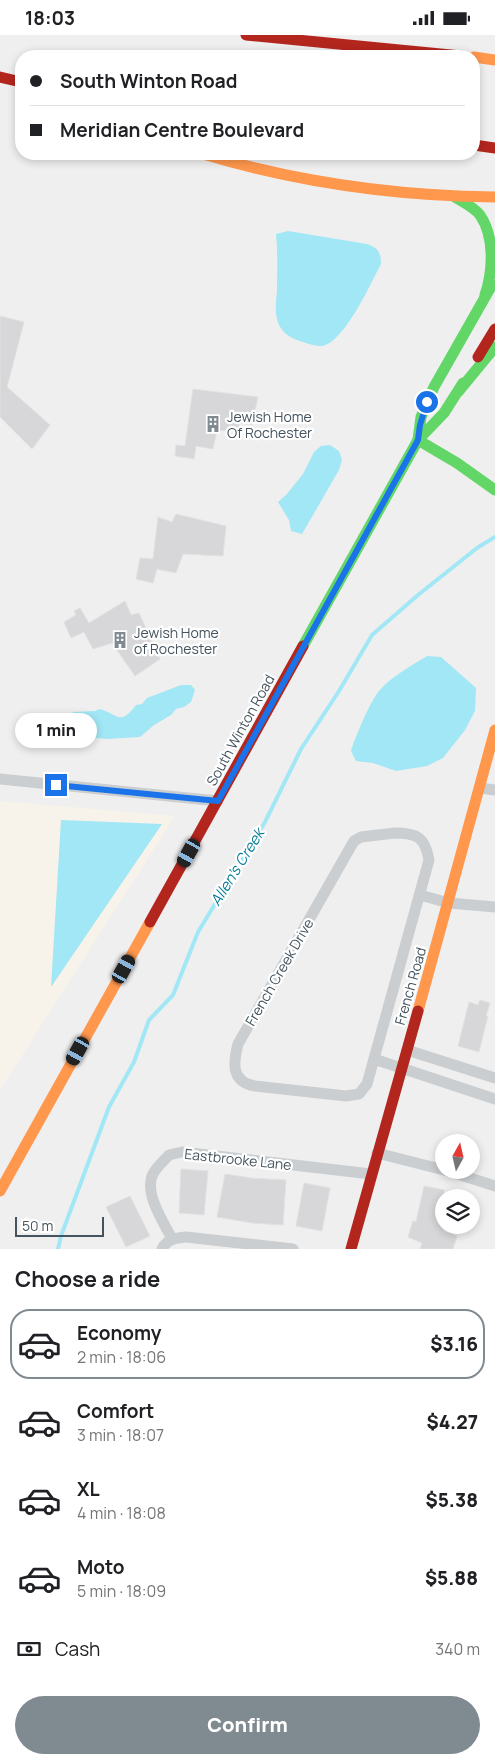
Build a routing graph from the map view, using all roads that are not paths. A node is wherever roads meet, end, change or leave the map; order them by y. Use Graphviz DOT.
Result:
graph roads {
  1 [pos="246,35"];
  2 [pos="400,50"];
  3 [pos="480,58"];
  4 [pos="495,59"];
  5 [pos="0,77"];
  6 [pos="15,81"];
  7 [pos="480,146"];
  8 [pos="495,148"];
  9 [pos="225,160"];
  10 [pos="455,197"];
  11 [pos="495,197"];
  12 [pos="495,281"];
  13 [pos="485,295"];
  14 [pos="495,329"];
  15 [pos="495,347"];
  16 [pos="458,392"];
  17 [pos="418,440"];
  18 [pos="495,490"];
  19 [pos="495,731"];
  20 [pos="0,779"];
  21 [pos="480,788"];
  22 [pos="495,789"];
  23 [pos="218,801"];
  24 [pos="420,895"];
  25 [pos="449,903"];
  26 [pos="495,907"];
  27 [pos="407,1050"];
  28 [pos="374,1059"];
  29 [pos="402,1068"];
  30 [pos="495,1078"];
  31 [pos="495,1099"];
  32 [pos="377,1153"];
  33 [pos="435,1168"];
  34 [pos="371,1174"];
  35 [pos="473,1179"];
  36 [pos="495,1186"];
  37 [pos="0,1191"];
  38 [pos="172,1239"];
  39 [pos="248,1246"];
  40 [pos="162,1249"];
  41 [pos="293,1249"];
  42 [pos="351,1249"];
  1 -- 2 [label="main road"];
  3 -- 4 [label="main road"];
  5 -- 6 [label="main road"];
  7 -- 8 [label="main road"];
  9 -- 10 [label="main road"];
  10 -- 11 [label="main road"];
  10 -- 13 [label="main road"];
  12 -- 13 [label="main road, South Winton Road"];
  13 -- 17 [label="main road, South Winton Road"];
  14 -- 16 [label="main road, South Winton Road"];
  15 -- 16 [label="main road"];
  16 -- 17 [label="main road, South Winton Road"];
  17 -- 18 [label="main road"];
  17 -- 23 [label="main road, South Winton Road"];
  19 -- 21 [label="main road, French Road"];
  20 -- 23 [label="street"];
  21 -- 22 [label="street"];
  21 -- 25 [label="main road, French Road"];
  23 -- 37 [label="main road, South Winton Road"];
  24 -- 25 [label="street"];
  24 -- 28 [label="street, French Creek Drive"];
  24 -- 28 [label="street, French Creek Drive"];
  25 -- 26 [label="street"];
  25 -- 27 [label="main road, French Road"];
  27 -- 29 [label="main road, French Road"];
  27 -- 30 [label="street"];
  28 -- 29 [label="street"];
  29 -- 31 [label="street"];
  29 -- 32 [label="main road, French Road"];
  32 -- 33 [label="street"];
  32 -- 34 [label="main road, French Road"];
  34 -- 38 [label="street, Eastbrooke Lane"];
  34 -- 42 [label="main road, French Road"];
  35 -- 36 [label="street"];
  38 -- 39 [label="street"];
  38 -- 40 [label="street"];
  39 -- 41 [label="street"];
}
